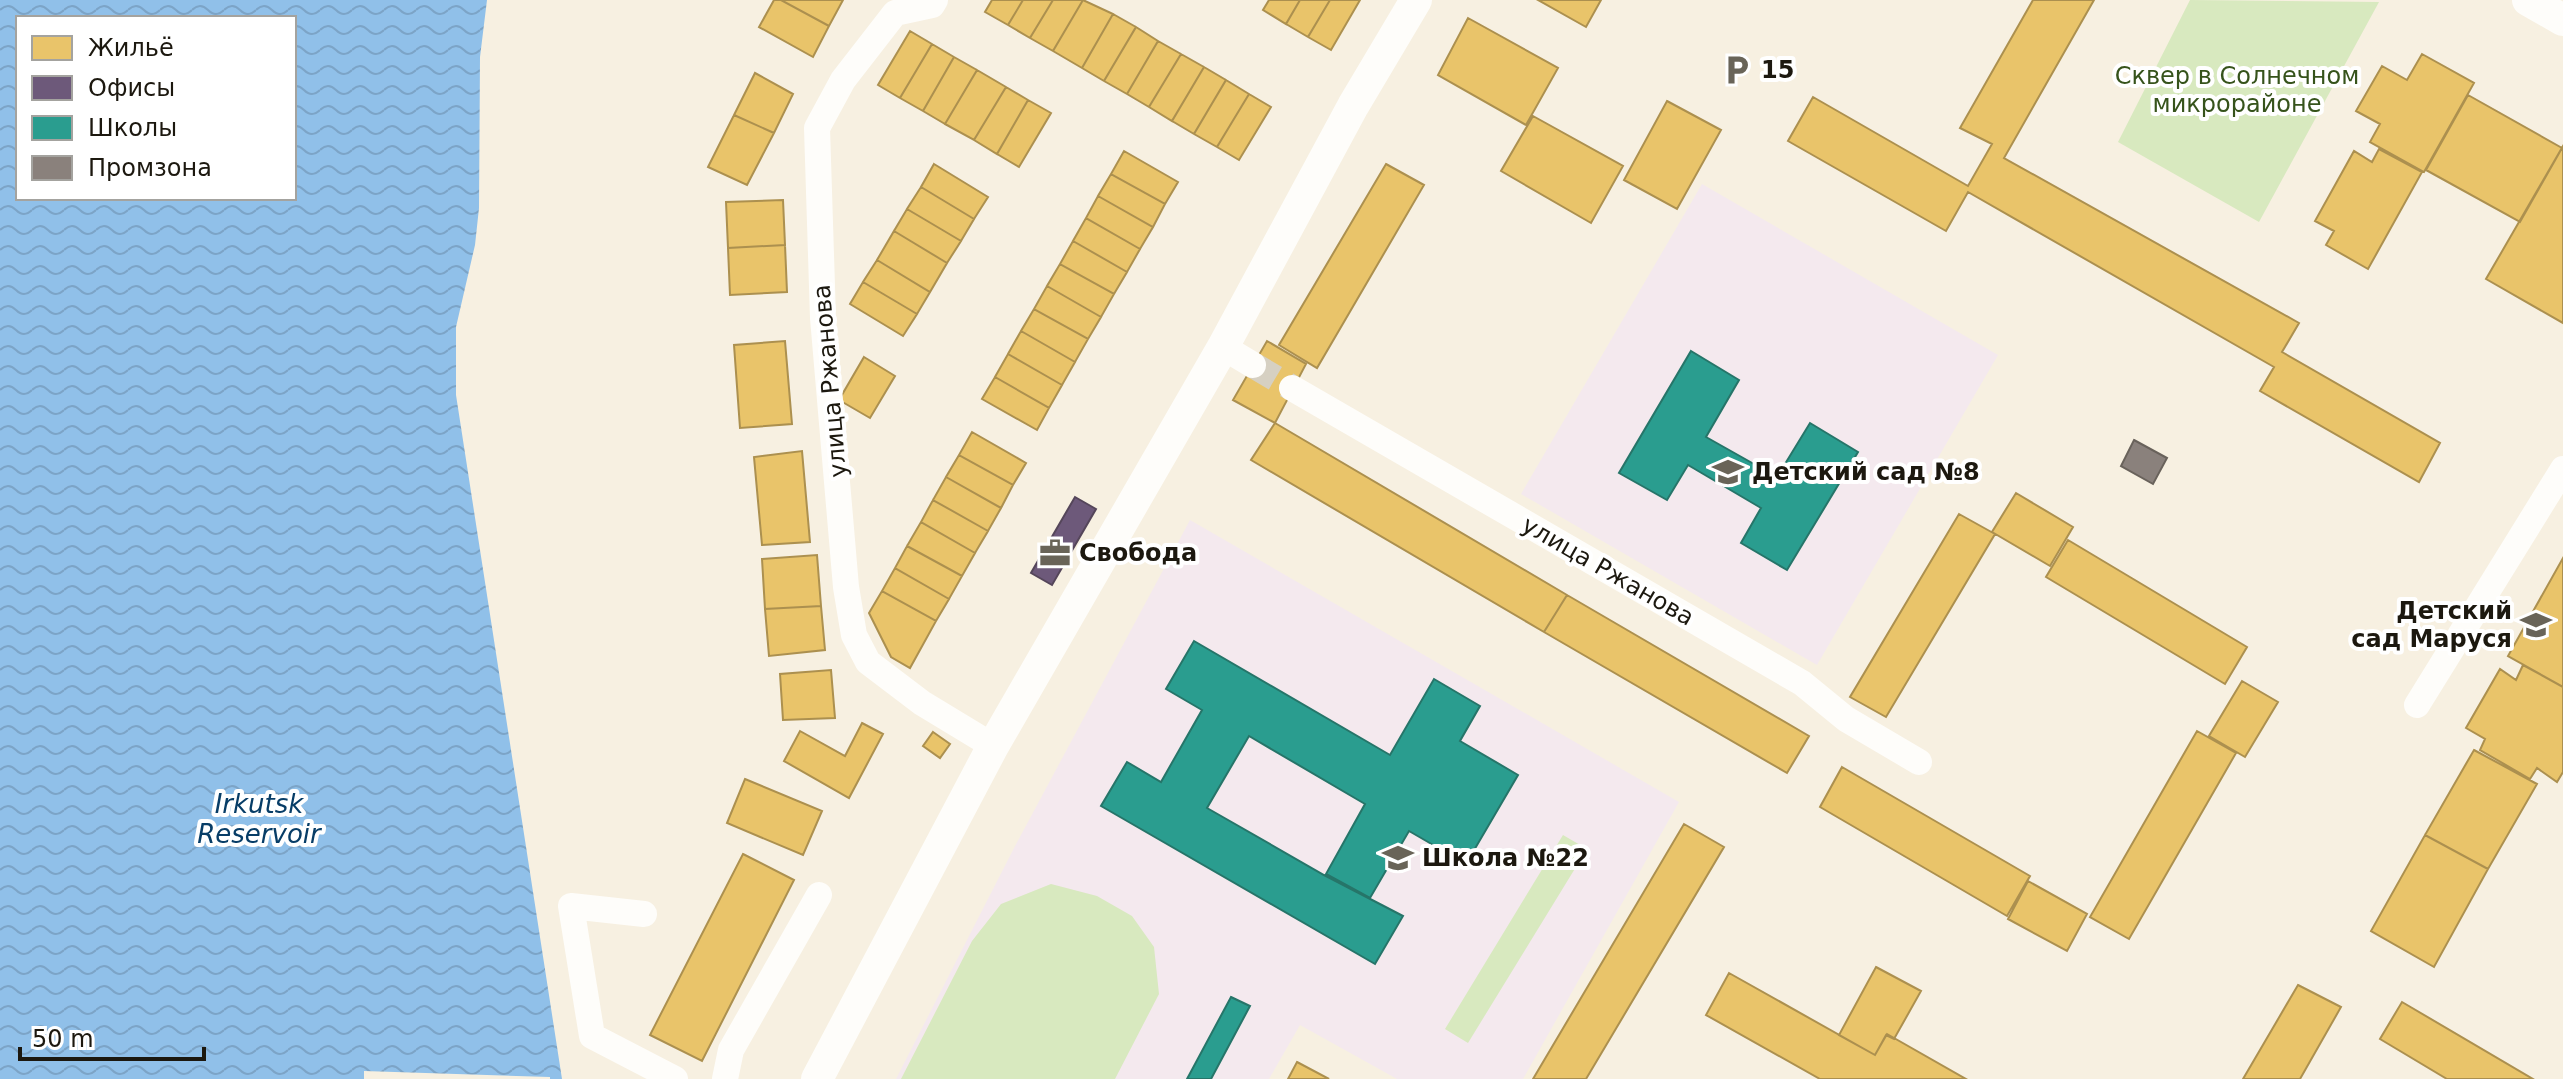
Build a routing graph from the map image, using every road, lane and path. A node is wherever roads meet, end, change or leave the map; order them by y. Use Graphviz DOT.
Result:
graph roads {
  1 [pos="935,0"];
  2 [pos="1416,0"];
  3 [pos="2528,0"];
  4 [pos="2563,20"];
  5 [pos="1223,347"];
  6 [pos="1253,365"];
  7 [pos="1292,388"];
  8 [pos="2563,469"];
  9 [pos="2417,705"];
  10 [pos="993,746"];
  11 [pos="1919,762"];
  12 [pos="819,895"];
  13 [pos="644,914"];
  14 [pos="675,1079"];
  15 [pos="725,1079"];
  16 [pos="817,1079"];
  1 -- 10 [label="street, улица Ржанова"];
  2 -- 5 [label="street"];
  3 -- 4 [label="street"];
  5 -- 6 [label="street"];
  5 -- 10 [label="street"];
  7 -- 11 [label="street, улица Ржанова"];
  8 -- 9 [label="street"];
  10 -- 16 [label="street"];
  12 -- 15 [label="street"];
  13 -- 14 [label="street"];
}
